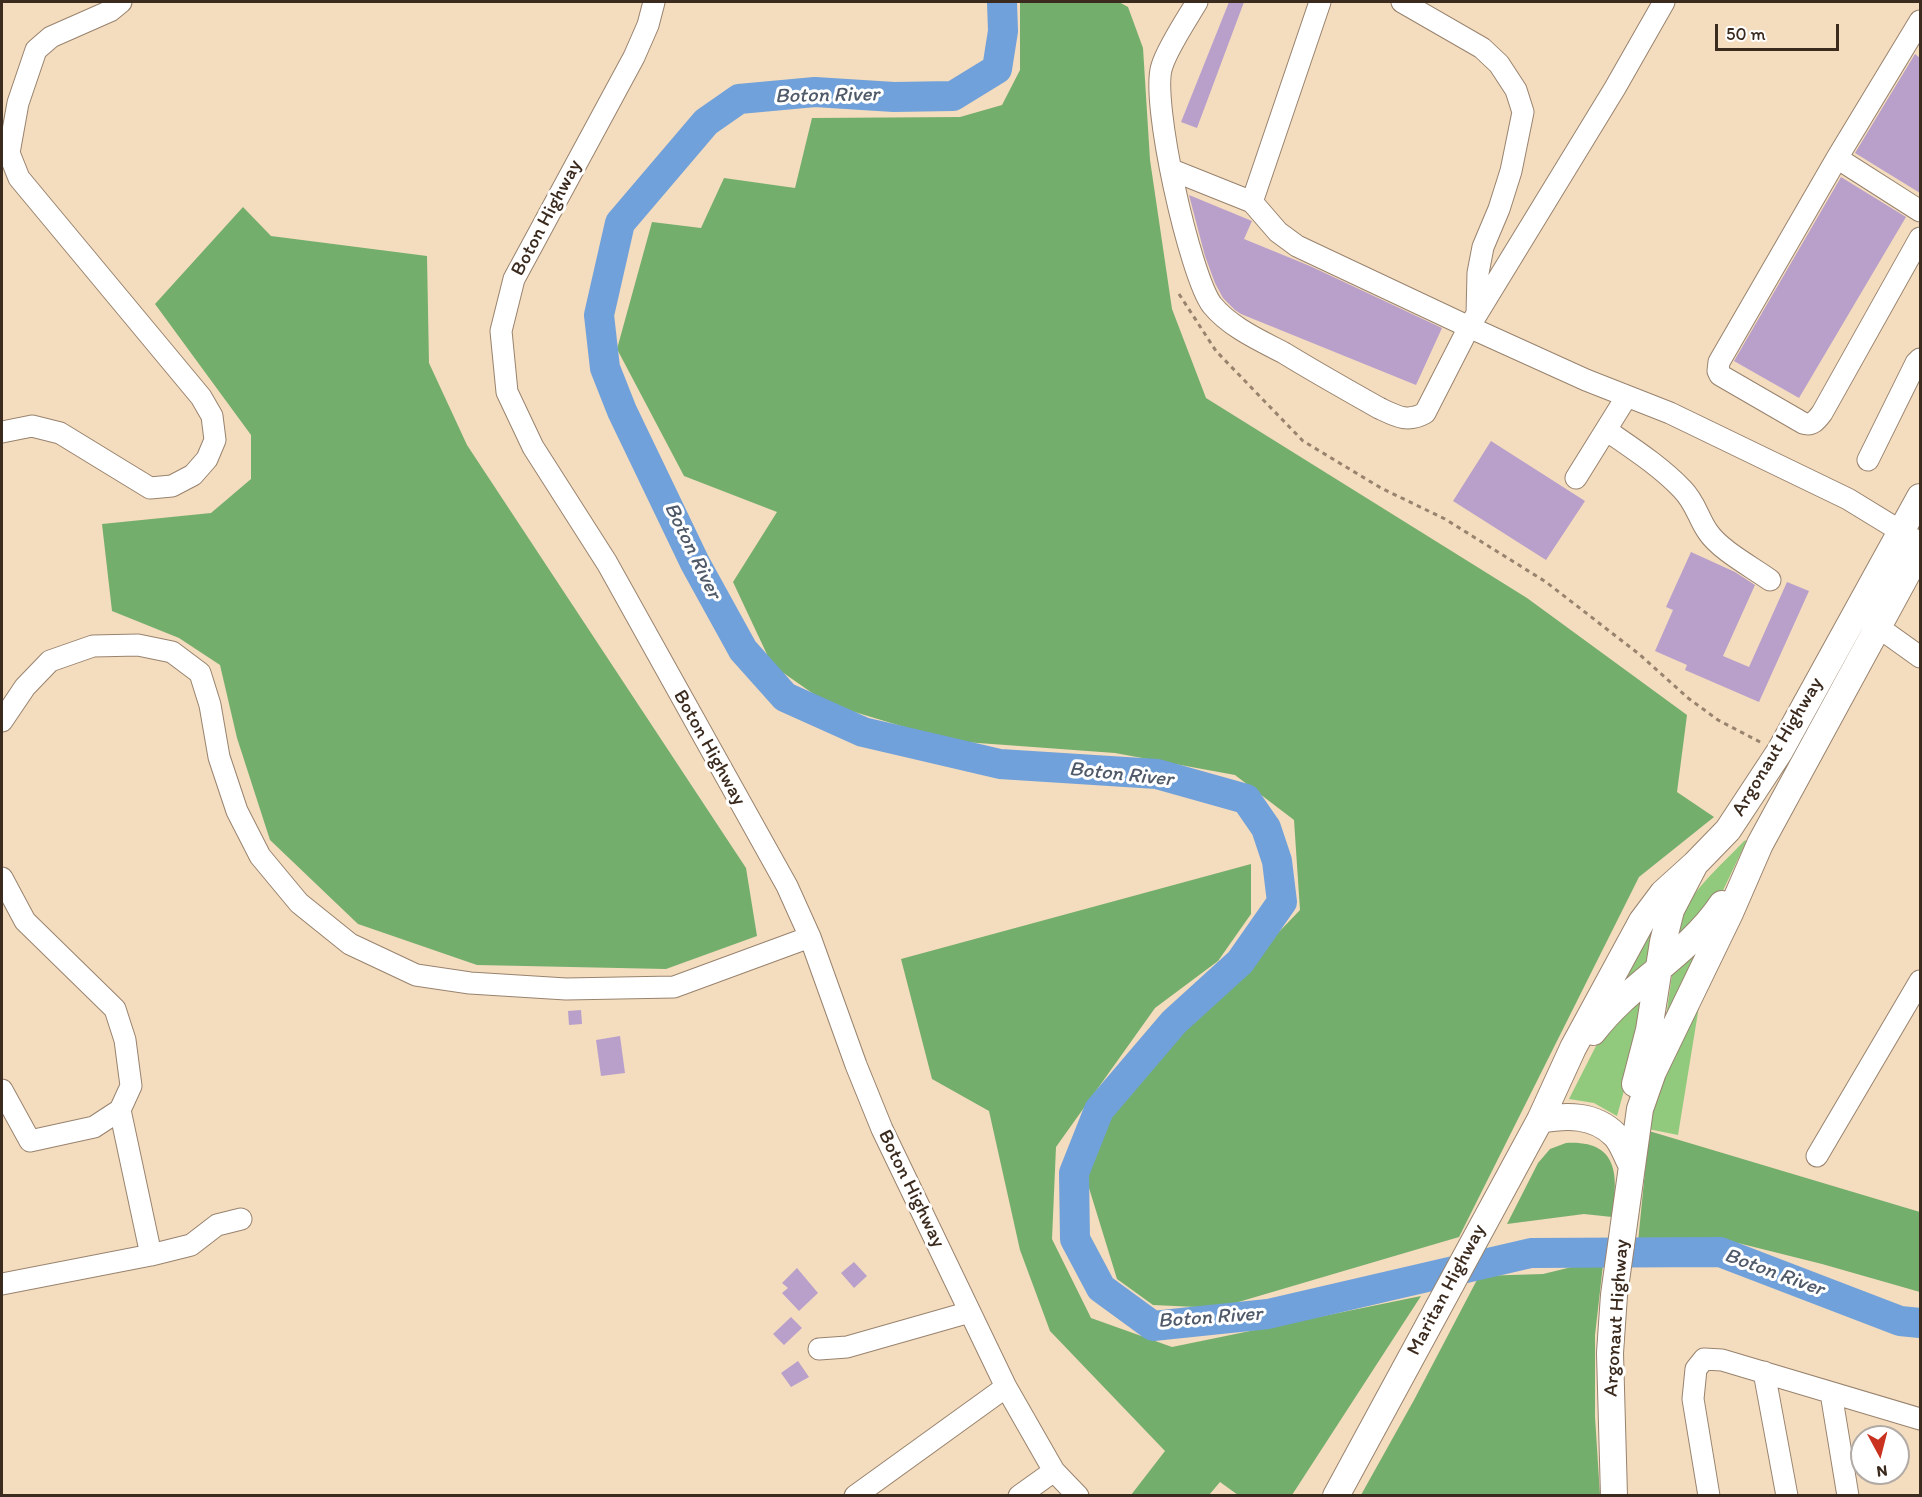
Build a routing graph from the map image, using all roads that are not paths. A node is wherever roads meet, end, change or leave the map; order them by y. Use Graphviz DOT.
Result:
graph roads {
  1 [pos="121,2"];
  2 [pos="654,2"];
  3 [pos="1197,2"];
  4 [pos="1320,2"];
  5 [pos="1402,2"];
  6 [pos="1664,2"];
  7 [pos="1917,35"];
  8 [pos="1837,158"];
  9 [pos="1172,170"];
  10 [pos="1252,202"];
  11 [pos="1920,211"];
  12 [pos="1920,237"];
  13 [pos="1473,321"];
  14 [pos="1920,359"];
  15 [pos="1627,396"];
  16 [pos="1606,430"];
  17 [pos="2,432"];
  18 [pos="1868,460"];
  19 [pos="1576,478"];
  20 [pos="1920,497"];
  21 [pos="1911,537"];
  22 [pos="1920,550"];
  23 [pos="1770,580"];
  24 [pos="1856,613"];
  25 [pos="1878,626"];
  26 [pos="1920,657"];
  27 [pos="2,722"];
  28 [pos="1760,844"];
  29 [pos="1695,864"];
  30 [pos="2,878"];
  31 [pos="810,937"];
  32 [pos="1660,968"];
  33 [pos="1920,984"];
  34 [pos="1557,1084"];
  35 [pos="2,1090"];
  36 [pos="120,1110"];
  37 [pos="1540,1120"];
  38 [pos="1633,1153"];
  39 [pos="1816,1156"];
  40 [pos="241,1219"];
  41 [pos="152,1255"];
  42 [pos="2,1284"];
  43 [pos="970,1312"];
  44 [pos="819,1350"];
  45 [pos="1764,1372"];
  46 [pos="1006,1387"];
  47 [pos="1831,1393"];
  48 [pos="1920,1419"];
  49 [pos="1054,1471"];
  50 [pos="855,1496"];
  51 [pos="1018,1496"];
  52 [pos="1077,1496"];
  53 [pos="1336,1496"];
  54 [pos="1614,1496"];
  55 [pos="1709,1496"];
  56 [pos="1787,1496"];
  57 [pos="1848,1496"];
  1 -- 17 [label="street"];
  2 -- 31 [label="street, Boton Highway"];
  3 -- 9 [label="street"];
  4 -- 10 [label="street"];
  5 -- 13 [label="street"];
  6 -- 13 [label="street"];
  7 -- 8 [label="street"];
  8 -- 11 [label="street"];
  8 -- 12 [label="street"];
  9 -- 10 [label="street"];
  9 -- 13 [label="street"];
  10 -- 13 [label="street"];
  13 -- 15 [label="street"];
  14 -- 18 [label="street"];
  15 -- 16 [label="street"];
  15 -- 21 [label="street"];
  16 -- 19 [label="street"];
  16 -- 23 [label="street"];
  20 -- 21 [label="main road, Argonaut Highway"];
  21 -- 24 [label="main road, Argonaut Highway"];
  22 -- 25 [label="main road, Argonaut Highway"];
  24 -- 25 [label="street"];
  24 -- 29 [label="main road, Argonaut Highway"];
  25 -- 26 [label="street"];
  25 -- 28 [label="main road, Argonaut Highway"];
  27 -- 31 [label="street"];
  28 -- 32 [label="main road, Maritan Highway"];
  28 -- 38 [label="main road, Argonaut Highway"];
  29 -- 32 [label="main road, Argonaut Highway"];
  29 -- 34 [label="main road, Maritan Highway"];
  30 -- 36 [label="street"];
  31 -- 43 [label="street, Boton Highway"];
  32 -- 34 [label="main road, Maritan Highway"];
  32 -- 38 [label="main road, Argonaut Highway"];
  33 -- 39 [label="street"];
  34 -- 37 [label="main road, Maritan Highway"];
  35 -- 36 [label="street"];
  36 -- 41 [label="street"];
  37 -- 38 [label="main road"];
  37 -- 53 [label="main road, Maritan Highway"];
  38 -- 54 [label="main road, Argonaut Highway"];
  40 -- 41 [label="street"];
  41 -- 42 [label="street"];
  43 -- 44 [label="street"];
  43 -- 46 [label="street, Boton Highway"];
  45 -- 47 [label="street"];
  45 -- 55 [label="street"];
  45 -- 56 [label="street"];
  46 -- 49 [label="street, Boton Highway"];
  46 -- 50 [label="street"];
  47 -- 48 [label="street"];
  47 -- 57 [label="street"];
  49 -- 51 [label="street"];
  49 -- 52 [label="street, Boton Highway"];
}
